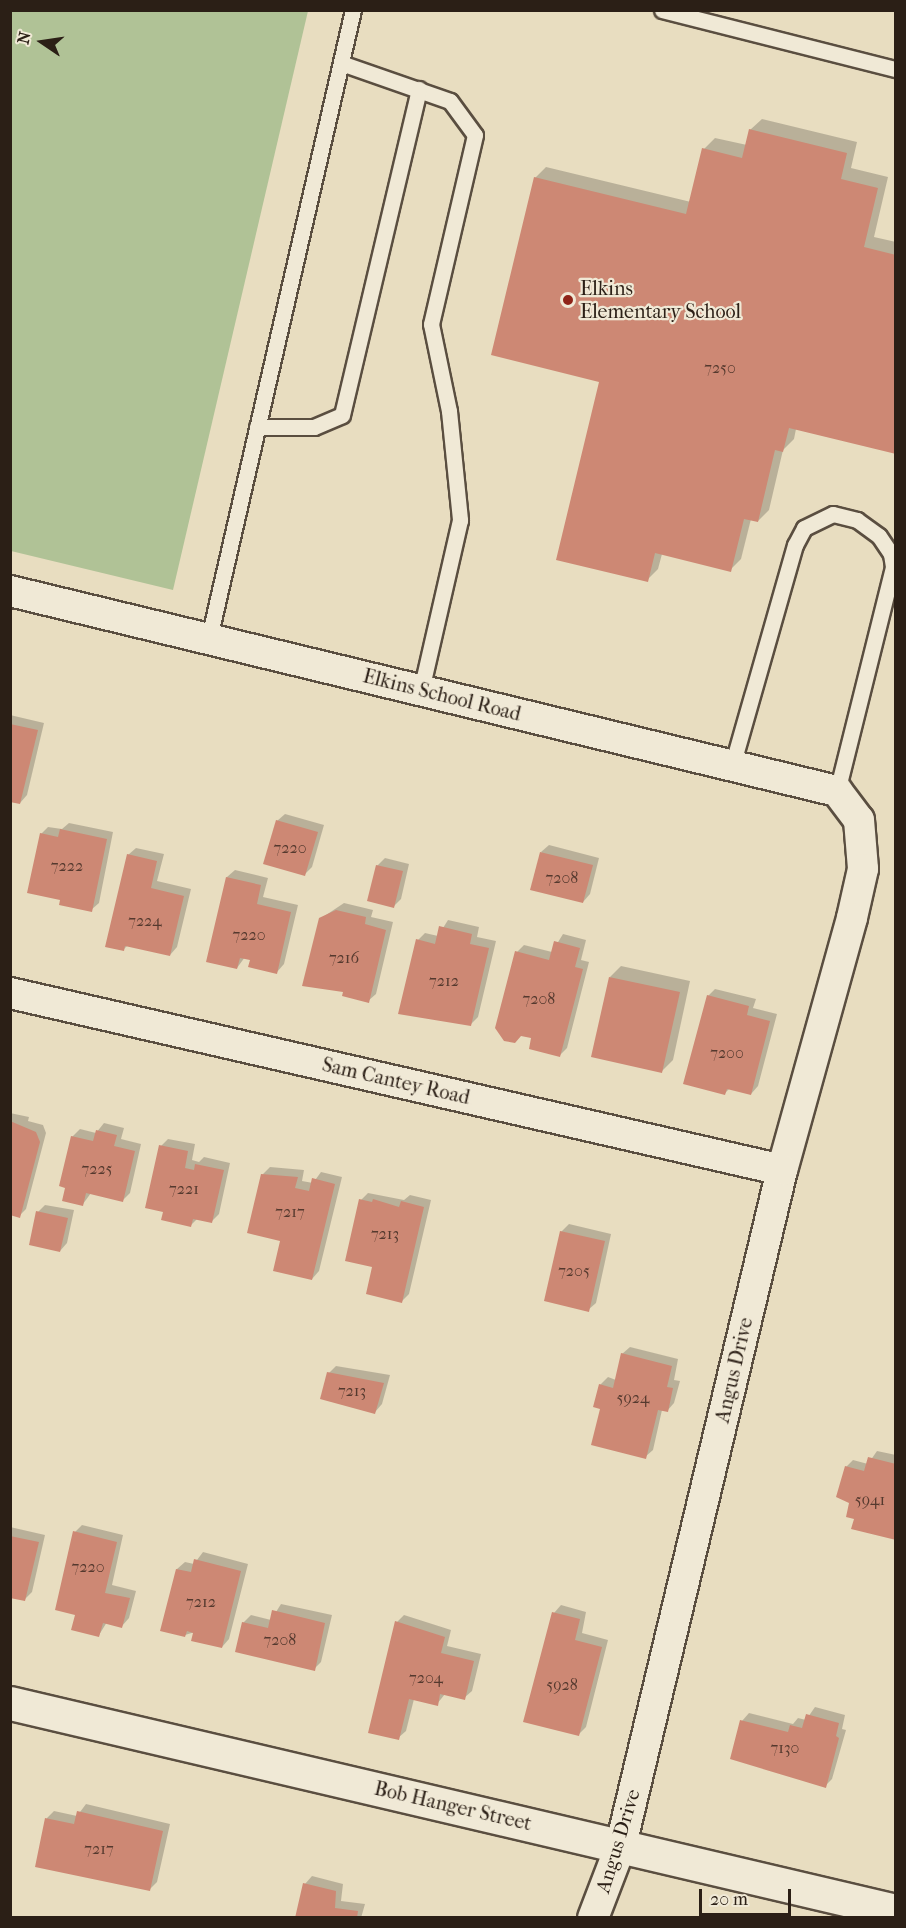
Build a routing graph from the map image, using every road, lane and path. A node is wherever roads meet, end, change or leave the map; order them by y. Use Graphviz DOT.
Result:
graph roads {
  1 [pos="353,10"];
  2 [pos="662,10"];
  3 [pos="341,63"];
  4 [pos="896,69"];
  5 [pos="419,89"];
  6 [pos="257,427"];
  7 [pos="10,591"];
  8 [pos="209,638"];
  9 [pos="421,690"];
  10 [pos="732,766"];
  11 [pos="837,791"];
  12 [pos="10,993"];
  13 [pos="782,1170"];
  14 [pos="10,1703"];
  15 [pos="621,1845"];
  16 [pos="896,1911"];
  17 [pos="593,1917"];
  1 -- 3 [label="lane"];
  2 -- 4 [label="lane"];
  3 -- 5 [label="lane"];
  3 -- 6 [label="lane"];
  5 -- 6 [label="lane"];
  5 -- 9 [label="lane"];
  6 -- 8 [label="lane"];
  7 -- 8 [label="street, Elkins School Road"];
  8 -- 9 [label="street, Elkins School Road"];
  9 -- 10 [label="street, Elkins School Road"];
  10 -- 11 [label="street, Elkins School Road"];
  10 -- 11 [label="lane"];
  11 -- 13 [label="street, Angus Drive"];
  12 -- 13 [label="street, Sam Cantey Road"];
  13 -- 15 [label="street, Angus Drive"];
  14 -- 15 [label="street, Bob Hanger Street"];
  15 -- 16 [label="street, Bob Hanger Street"];
  15 -- 17 [label="street, Angus Drive"];
}
